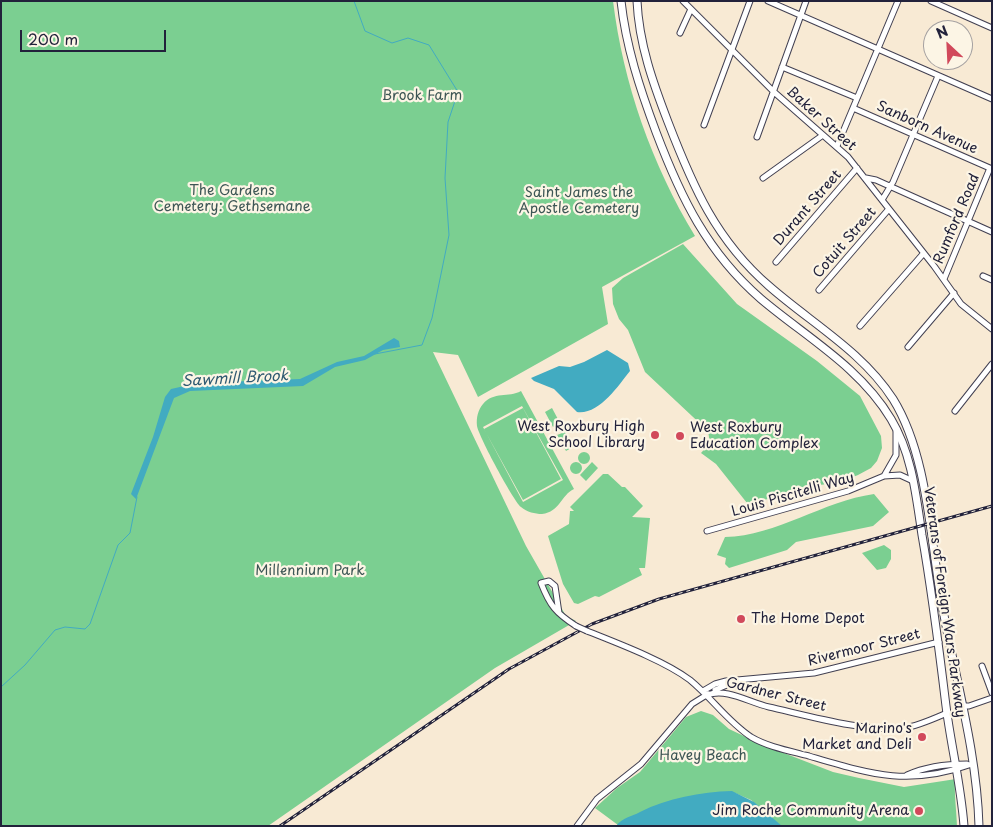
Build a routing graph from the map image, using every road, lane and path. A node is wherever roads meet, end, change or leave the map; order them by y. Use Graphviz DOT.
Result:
graph roads {
  1 [pos="621,1"];
  2 [pos="637,1"];
  3 [pos="683,1"];
  4 [pos="750,1"];
  5 [pos="768,1"];
  6 [pos="806,1"];
  7 [pos="898,1"];
  8 [pos="931,1"];
  9 [pos="690,9"];
  10 [pos="801,16"];
  11 [pos="992,28"];
  12 [pos="680,33"];
  13 [pos="878,50"];
  14 [pos="732,51"];
  15 [pos="782,67"];
  16 [pos="938,76"];
  17 [pos="774,92"];
  18 [pos="857,98"];
  19 [pos="992,99"];
  20 [pos="853,108"];
  21 [pos="704,125"];
  22 [pos="913,134"];
  23 [pos="823,135"];
  24 [pos="757,137"];
  25 [pos="837,146"];
  26 [pos="858,168"];
  27 [pos="991,169"];
  28 [pos="865,177"];
  29 [pos="763,178"];
  30 [pos="890,187"];
  31 [pos="882,200"];
  32 [pos="888,210"];
  33 [pos="969,222"];
  34 [pos="992,232"];
  35 [pos="923,254"];
  36 [pos="776,262"];
  37 [pos="983,276"];
  38 [pos="944,279"];
  39 [pos="992,280"];
  40 [pos="819,290"];
  41 [pos="954,293"];
  42 [pos="796,308"];
  43 [pos="787,319"];
  44 [pos="860,326"];
  45 [pos="992,329"];
  46 [pos="908,347"];
  47 [pos="992,364"];
  48 [pos="954,411"];
  49 [pos="895,426"];
  50 [pos="884,476"];
  51 [pos="913,481"];
  52 [pos="707,531"];
  53 [pos="559,613"];
  54 [pos="939,642"];
  55 [pos="982,666"];
  56 [pos="705,693"];
  57 [pos="992,693"];
  58 [pos="992,698"];
  59 [pos="962,706"];
  60 [pos="947,713"];
  61 [pos="972,764"];
  62 [pos="956,767"];
  63 [pos="577,826"];
  64 [pos="964,826"];
  65 [pos="979,826"];
  1 -- 43 [label="highway, Veterans of Foreign Wars Parkway"];
  2 -- 42 [label="highway, Veterans of Foreign Wars Parkway"];
  3 -- 9 [label="street, Baker Street"];
  4 -- 14 [label="street"];
  5 -- 10 [label="street"];
  6 -- 10 [label="street"];
  7 -- 13 [label="street"];
  8 -- 11 [label="street"];
  9 -- 12 [label="street"];
  9 -- 14 [label="street, Baker Street"];
  10 -- 13 [label="street"];
  10 -- 15 [label="street"];
  13 -- 16 [label="street"];
  13 -- 18 [label="street"];
  14 -- 17 [label="street, Baker Street"];
  14 -- 21 [label="street"];
  15 -- 17 [label="street"];
  15 -- 18 [label="street"];
  16 -- 19 [label="street"];
  16 -- 22 [label="street"];
  17 -- 23 [label="street, Baker Street"];
  17 -- 24 [label="street"];
  18 -- 20 [label="street"];
  20 -- 22 [label="street, Sanborn Avenue"];
  20 -- 25 [label="street"];
  22 -- 27 [label="street, Sanborn Avenue"];
  22 -- 30 [label="street"];
  23 -- 25 [label="street, Baker Street"];
  23 -- 29 [label="street"];
  25 -- 26 [label="street, Baker Street"];
  26 -- 28 [label="street, Baker Street"];
  26 -- 36 [label="street, Durant Street"];
  27 -- 33 [label="street, Rumford Road"];
  28 -- 30 [label="street"];
  28 -- 31 [label="street, Baker Street"];
  30 -- 31 [label="street"];
  30 -- 33 [label="street"];
  31 -- 32 [label="street, Baker Street"];
  32 -- 35 [label="street, Baker Street"];
  32 -- 40 [label="street, Cotuit Street"];
  33 -- 34 [label="street"];
  33 -- 38 [label="street, Rumford Road"];
  35 -- 38 [label="street, Baker Street"];
  35 -- 44 [label="street"];
  37 -- 39 [label="street"];
  38 -- 41 [label="street, Baker Street"];
  41 -- 45 [label="street, Baker Street"];
  41 -- 46 [label="street"];
  42 -- 43 [label="highway"];
  42 -- 59 [label="highway, Veterans of Foreign Wars Parkway"];
  43 -- 49 [label="highway, Veterans of Foreign Wars Parkway"];
  47 -- 48 [label="street"];
  49 -- 50 [label="street"];
  49 -- 51 [label="highway, Veterans of Foreign Wars Parkway"];
  50 -- 51 [label="street"];
  50 -- 52 [label="street, Louis Piscitelli Way"];
  51 -- 54 [label="highway, Veterans of Foreign Wars Parkway"];
  53 -- 53 [label="street"];
  53 -- 56 [label="street, bridge"];
  54 -- 56 [label="street, Rivermoor Street"];
  54 -- 60 [label="highway, Veterans of Foreign Wars Parkway"];
  55 -- 57 [label="street"];
  56 -- 60 [label="street, Gardner Street"];
  56 -- 62 [label="street"];
  56 -- 63 [label="street, Rivermoor Street"];
  58 -- 59 [label="street"];
  59 -- 61 [label="highway, Veterans of Foreign Wars Parkway"];
  60 -- 62 [label="highway, Veterans of Foreign Wars Parkway"];
  61 -- 62 [label="street"];
  61 -- 65 [label="highway, Veterans of Foreign Wars Parkway"];
  62 -- 64 [label="highway, Veterans of Foreign Wars Parkway"];
}
